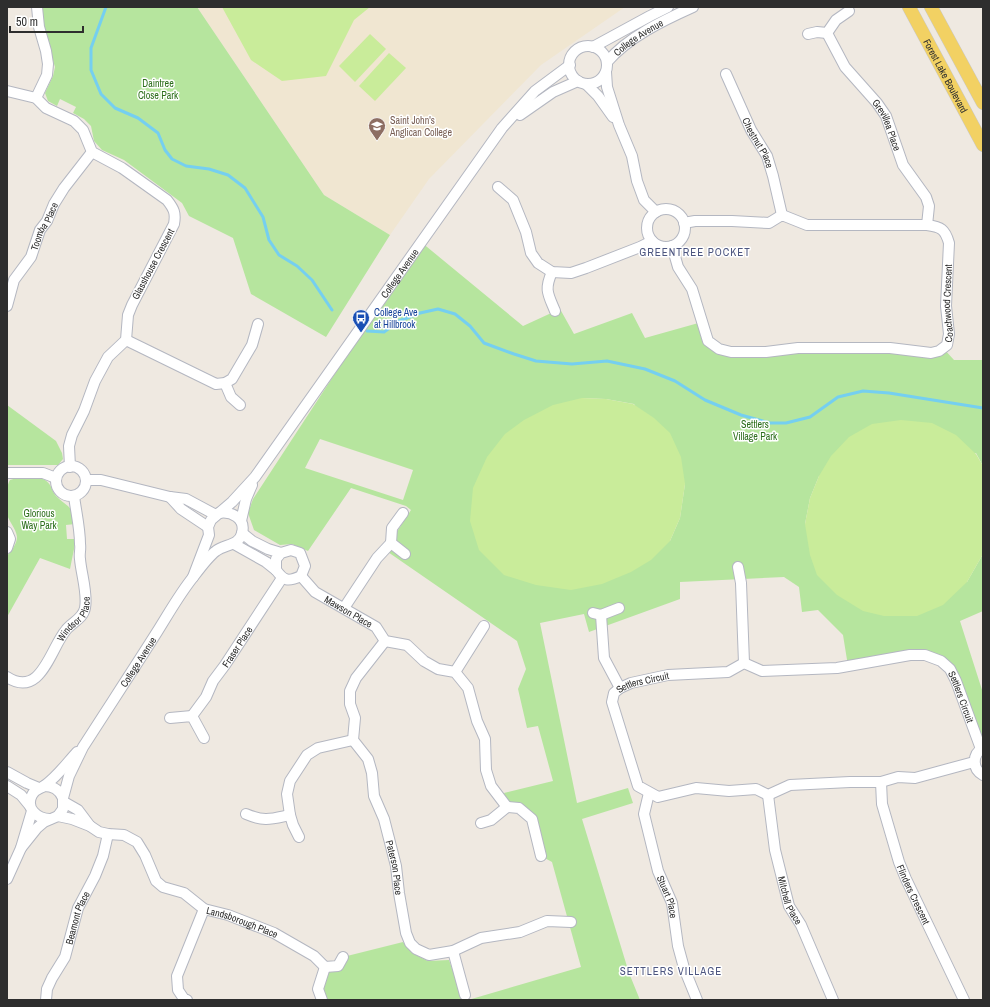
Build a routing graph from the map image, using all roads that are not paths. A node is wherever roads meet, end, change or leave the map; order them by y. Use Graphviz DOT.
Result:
graph roads {
  1 [pos="37,7"];
  2 [pos="668,7"];
  3 [pos="694,7"];
  4 [pos="909,7"];
  5 [pos="931,7"];
  6 [pos="849,11"];
  7 [pos="828,33"];
  8 [pos="808,34"];
  9 [pos="593,47"];
  10 [pos="570,65"];
  11 [pos="607,67"];
  12 [pos="726,74"];
  13 [pos="582,82"];
  14 [pos="7,91"];
  15 [pos="36,98"];
  16 [pos="983,103"];
  17 [pos="619,125"];
  18 [pos="502,128"];
  19 [pos="983,145"];
  20 [pos="92,152"];
  21 [pos="498,187"];
  22 [pos="656,212"];
  23 [pos="782,215"];
  24 [pos="684,223"];
  25 [pos="927,225"];
  26 [pos="652,241"];
  27 [pos="672,246"];
  28 [pos="552,272"];
  29 [pos="7,306"];
  30 [pos="555,311"];
  31 [pos="258,324"];
  32 [pos="126,340"];
  33 [pos="225,383"];
  34 [pos="240,405"];
  35 [pos="70,467"];
  36 [pos="7,473"];
  37 [pos="56,478"];
  38 [pos="255,478"];
  39 [pos="86,480"];
  40 [pos="74,496"];
  41 [pos="170,497"];
  42 [pos="403,513"];
  43 [pos="218,514"];
  44 [pos="241,521"];
  45 [pos="209,531"];
  46 [pos="7,532"];
  47 [pos="242,533"];
  48 [pos="391,543"];
  49 [pos="229,545"];
  50 [pos="7,548"];
  51 [pos="282,553"];
  52 [pos="405,554"];
  53 [pos="738,567"];
  54 [pos="279,574"];
  55 [pos="301,576"];
  56 [pos="193,577"];
  57 [pos="344,608"];
  58 [pos="619,608"];
  59 [pos="484,626"];
  60 [pos="385,641"];
  61 [pos="744,663"];
  62 [pos="455,672"];
  63 [pos="7,677"];
  64 [pos="620,688"];
  65 [pos="192,716"];
  66 [pos="170,718"];
  67 [pos="204,738"];
  68 [pos="353,740"];
  69 [pos="83,747"];
  70 [pos="982,748"];
  71 [pos="974,762"];
  72 [pos="7,772"];
  73 [pos="983,775"];
  74 [pos="881,782"];
  75 [pos="7,786"];
  76 [pos="41,787"];
  77 [pos="649,793"];
  78 [pos="768,794"];
  79 [pos="64,800"];
  80 [pos="507,807"];
  81 [pos="31,809"];
  82 [pos="246,814"];
  83 [pos="290,815"];
  84 [pos="54,818"];
  85 [pos="481,823"];
  86 [pos="90,826"];
  87 [pos="108,834"];
  88 [pos="299,837"];
  89 [pos="21,848"];
  90 [pos="541,856"];
  91 [pos="7,879"];
  92 [pos="204,909"];
  93 [pos="571,922"];
  94 [pos="453,951"];
  95 [pos="343,957"];
  96 [pos="325,968"];
  97 [pos="465,995"];
  98 [pos="46,1000"];
  99 [pos="187,1000"];
  100 [pos="322,1000"];
  101 [pos="697,1000"];
  102 [pos="833,1000"];
  103 [pos="964,1000"];
  1 -- 15 [label="street"];
  2 -- 9 [label="street, College Avenue"];
  3 -- 11 [label="street, College Avenue"];
  4 -- 19 [label="main road, Forest Lake Boulevard"];
  5 -- 16 [label="main road, Forest Lake Boulevard"];
  6 -- 7 [label="street"];
  7 -- 8 [label="street"];
  7 -- 25 [label="street, Grevillea Place"];
  9 -- 10 [label="street, College Avenue"];
  9 -- 11 [label="street, College Avenue"];
  10 -- 13 [label="street"];
  10 -- 18 [label="street, College Avenue"];
  11 -- 13 [label="street, College Avenue"];
  11 -- 17 [label="street"];
  12 -- 23 [label="street, Chestnut Place"];
  13 -- 17 [label="street"];
  13 -- 18 [label="street, College Avenue"];
  14 -- 15 [label="street"];
  15 -- 20 [label="street"];
  17 -- 22 [label="street"];
  18 -- 38 [label="street, College Avenue"];
  20 -- 29 [label="street, Toomba Place"];
  20 -- 32 [label="street, Glasshouse Crescent"];
  21 -- 28 [label="street"];
  22 -- 24 [label="street"];
  22 -- 26 [label="street"];
  23 -- 24 [label="street"];
  23 -- 25 [label="street, Coachwood Crescent"];
  24 -- 27 [label="street"];
  25 -- 27 [label="street, Coachwood Crescent"];
  26 -- 27 [label="street"];
  26 -- 28 [label="street"];
  28 -- 30 [label="street"];
  31 -- 33 [label="street"];
  32 -- 33 [label="street"];
  32 -- 35 [label="street"];
  33 -- 34 [label="street"];
  35 -- 37 [label="street"];
  35 -- 39 [label="street"];
  36 -- 37 [label="street"];
  37 -- 40 [label="street"];
  38 -- 43 [label="street, College Avenue"];
  38 -- 44 [label="street, College Avenue"];
  39 -- 40 [label="street"];
  39 -- 41 [label="street"];
  40 -- 63 [label="street, Windsor Place"];
  41 -- 43 [label="street"];
  41 -- 45 [label="street"];
  42 -- 48 [label="street"];
  43 -- 44 [label="street"];
  43 -- 45 [label="street, College Avenue"];
  44 -- 47 [label="street, College Avenue"];
  45 -- 49 [label="street"];
  45 -- 56 [label="street, College Avenue"];
  46 -- 50 [label="street"];
  47 -- 49 [label="street, College Avenue"];
  47 -- 51 [label="street"];
  48 -- 52 [label="street"];
  48 -- 57 [label="street"];
  49 -- 54 [label="street"];
  49 -- 56 [label="street, College Avenue"];
  51 -- 54 [label="street"];
  51 -- 55 [label="street"];
  53 -- 61 [label="street"];
  54 -- 55 [label="street"];
  54 -- 65 [label="street, Fraser Place"];
  55 -- 57 [label="street, Mawson Place"];
  56 -- 69 [label="street, College Avenue"];
  57 -- 60 [label="street, Mawson Place"];
  58 -- 64 [label="street"];
  59 -- 62 [label="street"];
  60 -- 62 [label="street"];
  60 -- 68 [label="street"];
  61 -- 64 [label="street, Settlers Circuit"];
  61 -- 70 [label="street, Settlers Circuit"];
  62 -- 80 [label="street"];
  64 -- 77 [label="street, Settlers Circuit"];
  65 -- 66 [label="street"];
  65 -- 67 [label="street"];
  68 -- 83 [label="street"];
  68 -- 94 [label="street, Paterson Place"];
  69 -- 76 [label="street, College Avenue"];
  69 -- 79 [label="street, College Avenue"];
  70 -- 71 [label="street"];
  71 -- 73 [label="street"];
  71 -- 74 [label="street"];
  72 -- 76 [label="street"];
  74 -- 78 [label="street"];
  74 -- 103 [label="street, Flinders Crescent"];
  75 -- 81 [label="street"];
  76 -- 79 [label="street"];
  76 -- 81 [label="street, College Avenue"];
  77 -- 78 [label="street"];
  77 -- 101 [label="street, Stuart Place"];
  78 -- 102 [label="street, Mitchell Place"];
  79 -- 84 [label="street, College Avenue"];
  79 -- 86 [label="street, Landsborough Place"];
  80 -- 85 [label="street"];
  80 -- 90 [label="street"];
  81 -- 84 [label="street"];
  81 -- 89 [label="street, College Avenue"];
  82 -- 83 [label="street"];
  83 -- 88 [label="street"];
  84 -- 86 [label="street, Landsborough Place"];
  84 -- 89 [label="street, College Avenue"];
  86 -- 87 [label="street, Landsborough Place"];
  87 -- 92 [label="street, Landsborough Place"];
  87 -- 98 [label="street, Beamont Place"];
  89 -- 91 [label="street, College Avenue"];
  92 -- 96 [label="street, Landsborough Place"];
  92 -- 99 [label="street"];
  93 -- 94 [label="street, Paterson Place"];
  94 -- 97 [label="street"];
  95 -- 96 [label="street"];
  96 -- 100 [label="street"];
}
